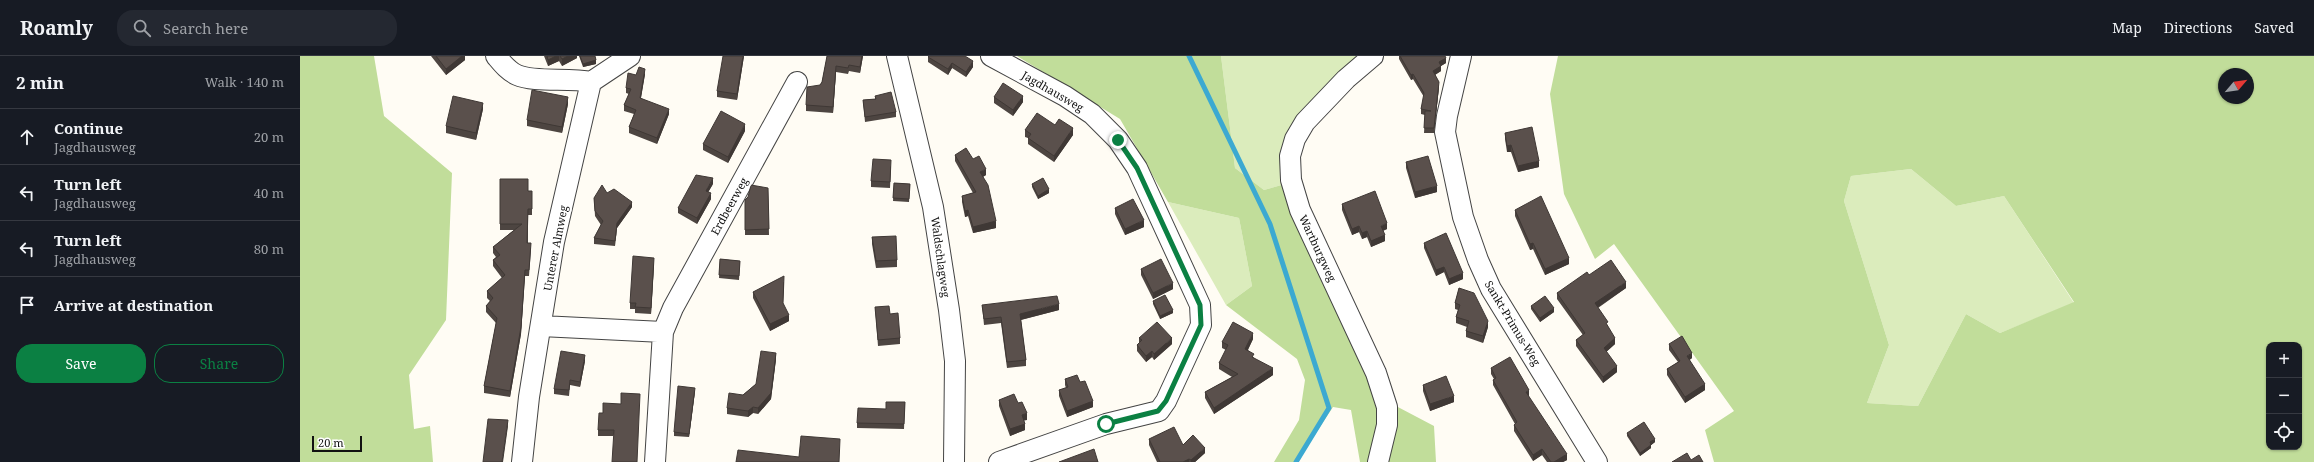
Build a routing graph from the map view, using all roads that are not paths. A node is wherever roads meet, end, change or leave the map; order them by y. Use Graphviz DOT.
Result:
graph roads {
  1 [pos="496,56"];
  2 [pos="630,56"];
  3 [pos="897,56"];
  4 [pos="991,56"];
  5 [pos="1373,56"];
  6 [pos="1461,56"];
  7 [pos="591,82"];
  8 [pos="797,82"];
  9 [pos="541,326"];
  10 [pos="663,332"];
  11 [pos="522,462"];
  12 [pos="655,462"];
  13 [pos="954,462"];
  14 [pos="999,462"];
  15 [pos="1378,462"];
  16 [pos="1597,462"];
  1 -- 7 [label="street"];
  2 -- 7 [label="street"];
  3 -- 13 [label="street, Waldschlagweg"];
  4 -- 14 [label="street, Jagdhausweg"];
  5 -- 15 [label="street, Wartburgweg"];
  6 -- 16 [label="street, Sankt-Primus-Weg"];
  7 -- 9 [label="street, Unterer Almweg"];
  8 -- 10 [label="street, Erdbeerweg"];
  9 -- 10 [label="street"];
  9 -- 11 [label="street, Unterer Almweg"];
  10 -- 12 [label="street, Erdbeerweg"];
}
